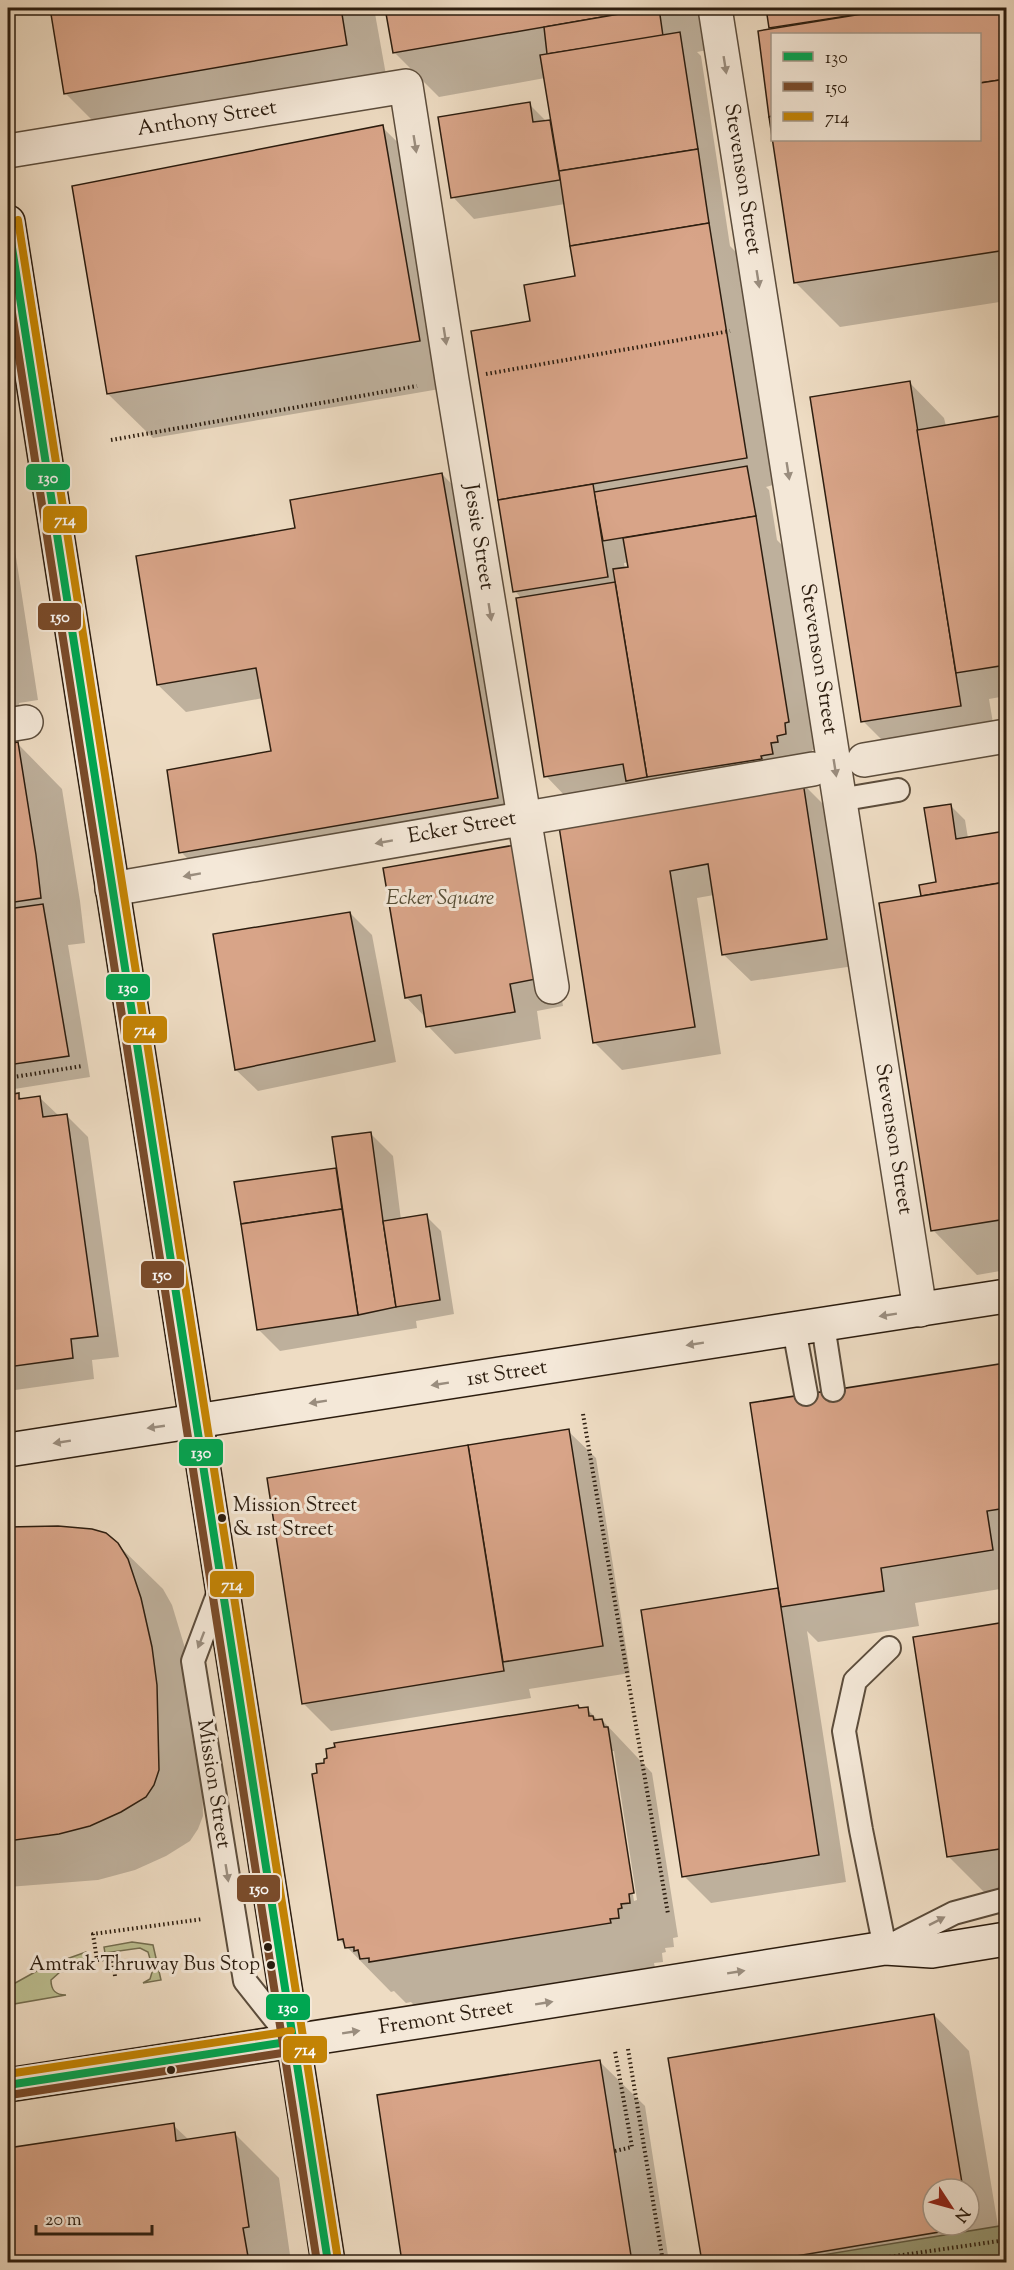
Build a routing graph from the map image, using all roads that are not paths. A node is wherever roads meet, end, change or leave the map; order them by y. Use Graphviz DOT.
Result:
graph roads {
  1 [pos="715,8"];
  2 [pos="406,86"];
  3 [pos="8,150"];
  4 [pos="8,222"];
  5 [pos="1006,736"];
  6 [pos="864,760"];
  7 [pos="813,769"];
  8 [pos="898,790"];
  9 [pos="839,800"];
  10 [pos="524,817"];
  11 [pos="112,889"];
  12 [pos="552,987"];
  13 [pos="1006,1296"];
  14 [pos="920,1310"];
  15 [pos="809,1327"];
  16 [pos="833,1390"];
  17 [pos="806,1394"];
  18 [pos="196,1421"];
  19 [pos="8,1450"];
  20 [pos="889,1648"];
  21 [pos="1006,1899"];
  22 [pos="1006,1939"];
  23 [pos="885,1948"];
  24 [pos="293,2041"];
  25 [pos="8,2085"];
  26 [pos="328,2262"];
  1 -- 9 [label="street, Stevenson Street, one-way"];
  2 -- 3 [label="street, Anthony Street"];
  2 -- 10 [label="street, Jessie Street, one-way"];
  4 -- 11 [label="street, Mission Street"];
  5 -- 6 [label="street"];
  7 -- 10 [label="street, Ecker Street"];
  8 -- 9 [label="lane"];
  9 -- 14 [label="street, Stevenson Street"];
  10 -- 11 [label="street, Ecker Street, one-way"];
  10 -- 12 [label="street, Jessie Street"];
  11 -- 18 [label="street, Mission Street"];
  13 -- 14 [label="street, 1st Street"];
  14 -- 15 [label="street, 1st Street, one-way"];
  15 -- 16 [label="lane"];
  15 -- 17 [label="lane"];
  15 -- 18 [label="street, 1st Street, one-way"];
  18 -- 19 [label="street, 1st Street, one-way"];
  18 -- 24 [label="street, Mission Street"];
  20 -- 23 [label="lane"];
  23 -- 21 [label="lane, Fremont Street, one-way"];
  22 -- 23 [label="street, Fremont Street"];
  24 -- 23 [label="street, Fremont Street, one-way"];
  24 -- 25 [label="street, Fremont Street"];
  24 -- 26 [label="street, Mission Street"];
}
